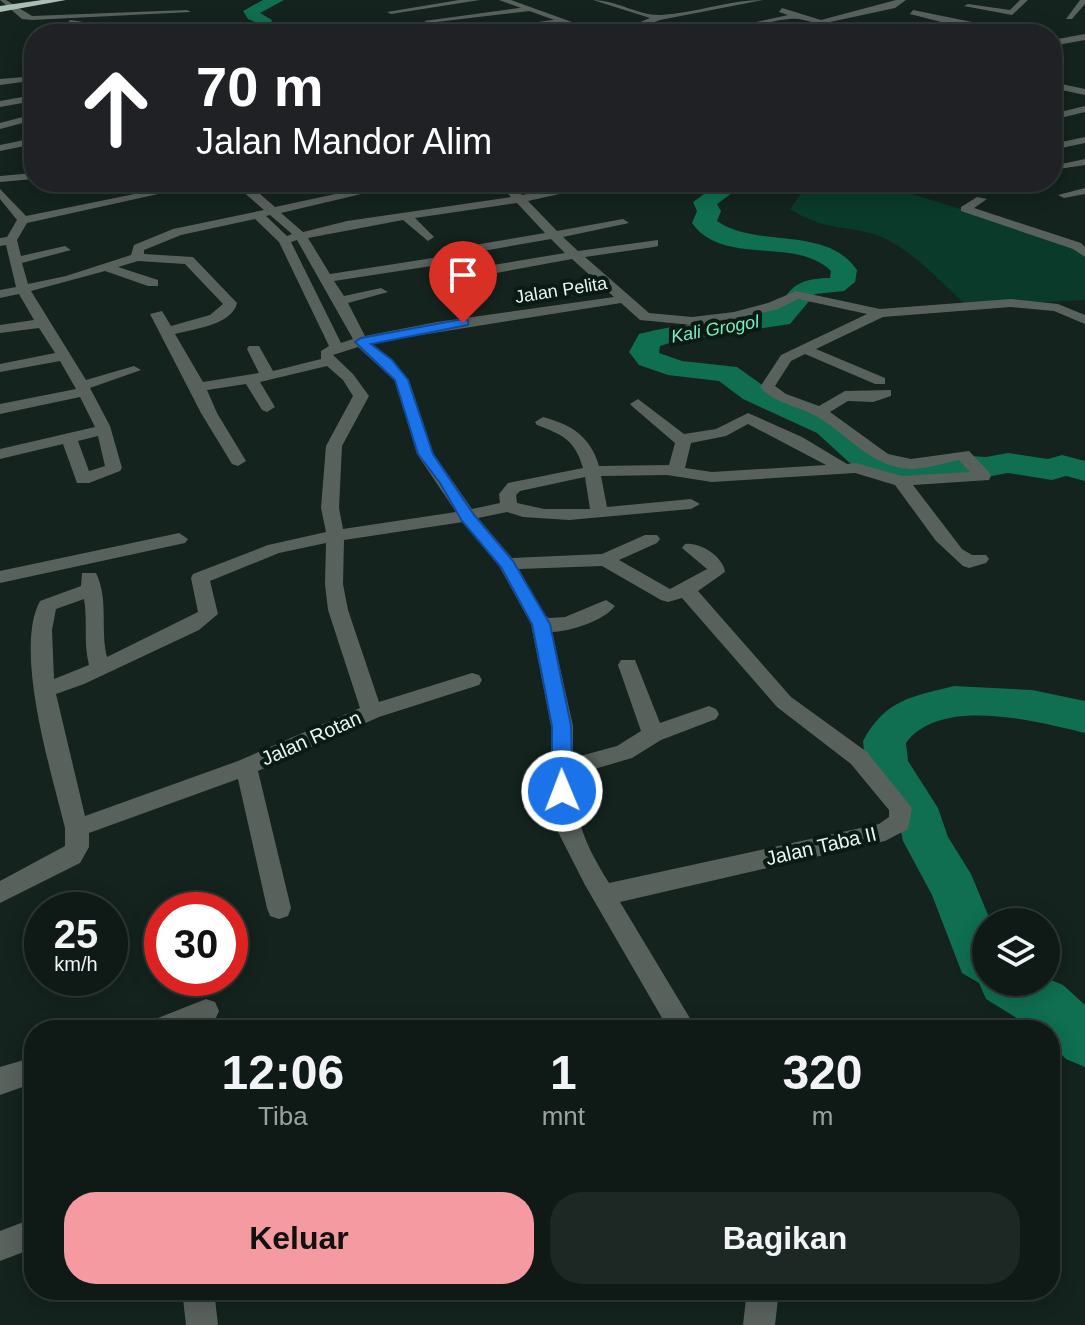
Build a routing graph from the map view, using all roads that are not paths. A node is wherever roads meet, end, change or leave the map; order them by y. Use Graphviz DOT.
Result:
graph roads {
  1 [pos="23,0"];
  2 [pos="61,0"];
  3 [pos="476,0"];
  4 [pos="503,0"];
  5 [pos="539,0"];
  6 [pos="599,0"];
  7 [pos="902,0"];
  8 [pos="1012,0"];
  9 [pos="1084,0"];
  10 [pos="758,1"];
  11 [pos="1024,1"];
  12 [pos="0,4"];
  13 [pos="636,4"];
  14 [pos="516,5"];
  15 [pos="968,6"];
  16 [pos="527,9"];
  17 [pos="622,9"];
  18 [pos="782,10"];
  19 [pos="187,12"];
  20 [pos="391,12"];
  21 [pos="913,12"];
  22 [pos="63,17"];
  23 [pos="1069,17"];
  24 [pos="658,18"];
  25 [pos="864,19"];
  26 [pos="796,20"];
  27 [pos="428,21"];
  28 [pos="560,21"];
  29 [pos="987,21"];
  30 [pos="820,23"];
  31 [pos="79,24"];
  32 [pos="535,24"];
  33 [pos="568,24"];
  34 [pos="642,24"];
  35 [pos="767,24"];
  36 [pos="805,24"];
  37 [pos="826,24"];
  38 [pos="845,24"];
  39 [pos="969,24"];
  40 [pos="1085,37"];
  41 [pos="1069,39"];
  42 [pos="1062,41"];
  43 [pos="1085,45"];
  44 [pos="24,79"];
  45 [pos="0,82"];
  46 [pos="1062,87"];
  47 [pos="1085,92"];
  48 [pos="0,96"];
  49 [pos="24,99"];
  50 [pos="0,103"];
  51 [pos="1085,109"];
  52 [pos="1062,115"];
  53 [pos="24,120"];
  54 [pos="0,126"];
  55 [pos="0,137"];
  56 [pos="1082,137"];
  57 [pos="24,140"];
  58 [pos="24,143"];
  59 [pos="1062,144"];
  60 [pos="0,148"];
  61 [pos="1085,162"];
  62 [pos="1062,167"];
  63 [pos="24,177"];
  64 [pos="0,179"];
  65 [pos="1085,191"];
  66 [pos="0,192"];
  67 [pos="86,192"];
  68 [pos="168,192"];
  69 [pos="251,192"];
  70 [pos="363,192"];
  71 [pos="513,192"];
  72 [pos="556,192"];
  73 [pos="1064,195"];
  74 [pos="520,199"];
  75 [pos="981,199"];
  76 [pos="93,204"];
  77 [pos="276,212"];
  78 [pos="259,216"];
  79 [pos="406,216"];
  80 [pos="23,220"];
  81 [pos="624,228"];
  82 [pos="300,235"];
  83 [pos="428,237"];
  84 [pos="284,240"];
  85 [pos="5,241"];
  86 [pos="560,241"];
  87 [pos="654,243"];
  88 [pos="1082,247"];
  89 [pos="65,250"];
  90 [pos="454,252"];
  91 [pos="137,257"];
  92 [pos="576,257"];
  93 [pos="15,261"];
  94 [pos="108,268"];
  95 [pos="469,273"];
  96 [pos="328,278"];
  97 [pos="437,280"];
  98 [pos="153,283"];
  99 [pos="23,290"];
  100 [pos="381,292"];
  101 [pos="0,294"];
  102 [pos="622,299"];
  103 [pos="340,301"];
  104 [pos="880,313"];
  105 [pos="157,314"];
  106 [pos="1081,314"];
  107 [pos="44,323"];
  108 [pos="0,329"];
  109 [pos="166,332"];
  110 [pos="361,342"];
  111 [pos="254,349"];
  112 [pos="804,349"];
  113 [pos="333,355"];
  114 [pos="64,356"];
  115 [pos="0,368"];
  116 [pos="134,370"];
  117 [pos="268,376"];
  118 [pos="251,379"];
  119 [pos="198,387"];
  120 [pos="82,389"];
  121 [pos="638,404"];
  122 [pos="267,407"];
  123 [pos="0,409"];
  124 [pos="820,412"];
  125 [pos="543,422"];
  126 [pos="103,430"];
  127 [pos="69,439"];
  128 [pos="682,441"];
  129 [pos="0,454"];
  130 [pos="238,461"];
  131 [pos="868,462"];
  132 [pos="843,468"];
  133 [pos="591,471"];
  134 [pos="676,472"];
  135 [pos="901,481"];
  136 [pos="691,504"];
  137 [pos="509,506"];
  138 [pos="599,513"];
  139 [pos="468,517"];
  140 [pos="335,536"];
  141 [pos="179,539"];
  142 [pos="651,539"];
  143 [pos="691,548"];
  144 [pos="980,559"];
  145 [pos="605,560"];
  146 [pos="507,564"];
  147 [pos="0,574"];
  148 [pos="686,590"];
  149 [pos="606,606"];
  150 [pos="541,624"];
  151 [pos="628,665"];
  152 [pos="100,668"];
  153 [pos="472,680"];
  154 [pos="44,690"];
  155 [pos="372,712"];
  156 [pos="709,714"];
  157 [pos="653,734"];
  158 [pos="246,767"];
  159 [pos="561,770"];
  160 [pos="77,828"];
  161 [pos="599,886"];
  162 [pos="0,893"];
  163 [pos="279,908"];
  164 [pos="206,1011"];
  165 [pos="185,1020"];
  166 [pos="678,1020"];
  167 [pos="24,1073"];
  168 [pos="0,1081"];
  169 [pos="24,1237"];
  170 [pos="0,1246"];
  171 [pos="199,1300"];
  172 [pos="762,1300"];
  173 [pos="202,1325"];
  174 [pos="759,1325"];
  1 -- 12 [label="highway"];
  2 -- 12 [label="highway"];
  3 -- 20 [label="street"];
  4 -- 14 [label="street"];
  5 -- 14 [label="street"];
  6 -- 17 [label="street"];
  7 -- 30 [label="street"];
  8 -- 11 [label="street"];
  9 -- 23 [label="street"];
  10 -- 24 [label="street"];
  11 -- 15 [label="street"];
  12 -- 22 [label="street"];
  13 -- 17 [label="street"];
  14 -- 16 [label="street"];
  16 -- 27 [label="street"];
  16 -- 28 [label="street"];
  17 -- 24 [label="street"];
  18 -- 26 [label="street"];
  19 -- 22 [label="street"];
  21 -- 39 [label="street"];
  22 -- 31 [label="street"];
  24 -- 34 [label="street"];
  25 -- 38 [label="street"];
  26 -- 30 [label="street"];
  26 -- 35 [label="street"];
  26 -- 36 [label="street"];
  28 -- 32 [label="street"];
  28 -- 33 [label="street"];
  29 -- 39 [label="street"];
  30 -- 37 [label="street"];
  40 -- 41 [label="street"];
  41 -- 42 [label="street"];
  41 -- 43 [label="street"];
  44 -- 45 [label="street"];
  46 -- 47 [label="street"];
  48 -- 50 [label="street"];
  49 -- 50 [label="street"];
  51 -- 52 [label="street"];
  53 -- 54 [label="street"];
  55 -- 57 [label="street"];
  56 -- 59 [label="street"];
  58 -- 60 [label="street"];
  61 -- 62 [label="street"];
  63 -- 64 [label="street"];
  65 -- 73 [label="street"];
  66 -- 80 [label="street"];
  67 -- 76 [label="street"];
  68 -- 76 [label="street"];
  69 -- 77 [label="street"];
  70 -- 77 [label="street"];
  71 -- 74 [label="street"];
  72 -- 74 [label="street"];
  74 -- 79 [label="street"];
  74 -- 86 [label="street"];
  75 -- 88 [label="street"];
  76 -- 80 [label="street"];
  77 -- 78 [label="street"];
  77 -- 82 [label="street"];
  78 -- 84 [label="street"];
  78 -- 91 [label="street"];
  79 -- 82 [label="street"];
  79 -- 83 [label="street"];
  80 -- 85 [label="street"];
  81 -- 86 [label="street"];
  82 -- 84 [label="street"];
  82 -- 96 [label="street"];
  84 -- 113 [label="street"];
  85 -- 93 [label="street"];
  86 -- 90 [label="street"];
  86 -- 92 [label="street"];
  87 -- 92 [label="street"];
  89 -- 93 [label="street"];
  91 -- 94 [label="street"];
  91 -- 109 [label="street"];
  92 -- 95 [label="street"];
  92 -- 102 [label="street"];
  93 -- 99 [label="street"];
  94 -- 98 [label="street"];
  94 -- 99 [label="street"];
  95 -- 96 [label="street"];
  95 -- 97 [label="street"];
  96 -- 103 [label="street"];
  99 -- 101 [label="street"];
  99 -- 107 [label="street"];
  100 -- 103 [label="street"];
  102 -- 104 [label="street"];
  102 -- 110 [label="street, Jalan Pelita"];
  103 -- 110 [label="street"];
  104 -- 106 [label="street"];
  104 -- 112 [label="street"];
  105 -- 109 [label="street"];
  107 -- 108 [label="street"];
  107 -- 114 [label="street"];
  109 -- 119 [label="street"];
  110 -- 113 [label="street, Jalan Pelita"];
  110 -- 139 [label="street"];
  111 -- 117 [label="street"];
  112 -- 124 [label="street"];
  112 -- 124 [label="street"];
  113 -- 117 [label="street, Jalan Pelita"];
  113 -- 140 [label="street, Jalan Rotan"];
  114 -- 115 [label="street"];
  114 -- 120 [label="street"];
  116 -- 120 [label="street"];
  117 -- 118 [label="street, Jalan Pelita"];
  118 -- 119 [label="street, Jalan Pelita"];
  118 -- 122 [label="street"];
  119 -- 130 [label="street"];
  120 -- 123 [label="street"];
  120 -- 126 [label="street"];
  121 -- 128 [label="street"];
  124 -- 131 [label="street"];
  125 -- 133 [label="street"];
  126 -- 127 [label="street"];
  126 -- 127 [label="street"];
  127 -- 129 [label="street"];
  128 -- 132 [label="street"];
  128 -- 134 [label="street"];
  131 -- 132 [label="street"];
  131 -- 135 [label="street"];
  131 -- 135 [label="street"];
  132 -- 134 [label="street"];
  133 -- 134 [label="street"];
  133 -- 137 [label="street"];
  133 -- 138 [label="street"];
  135 -- 144 [label="street"];
  136 -- 138 [label="street"];
  137 -- 138 [label="street"];
  137 -- 139 [label="street"];
  139 -- 140 [label="street"];
  139 -- 146 [label="street"];
  140 -- 152 [label="street"];
  140 -- 155 [label="street, Jalan Rotan"];
  141 -- 147 [label="street"];
  142 -- 145 [label="street"];
  143 -- 148 [label="street"];
  145 -- 146 [label="street"];
  145 -- 148 [label="street"];
  146 -- 150 [label="street"];
  148 -- 161 [label="street, Jalan Taba II"];
  149 -- 150 [label="street"];
  150 -- 159 [label="street"];
  151 -- 157 [label="street"];
  152 -- 154 [label="street"];
  152 -- 154 [label="street"];
  153 -- 155 [label="street"];
  154 -- 160 [label="street"];
  155 -- 158 [label="street, Jalan Rotan"];
  156 -- 157 [label="street"];
  157 -- 159 [label="street"];
  158 -- 160 [label="street, Jalan Rotan"];
  158 -- 163 [label="street"];
  159 -- 161 [label="street"];
  160 -- 162 [label="street"];
  161 -- 166 [label="street"];
  164 -- 165 [label="street"];
  167 -- 168 [label="street"];
  169 -- 170 [label="street"];
  171 -- 173 [label="street"];
  172 -- 174 [label="street"];
}
